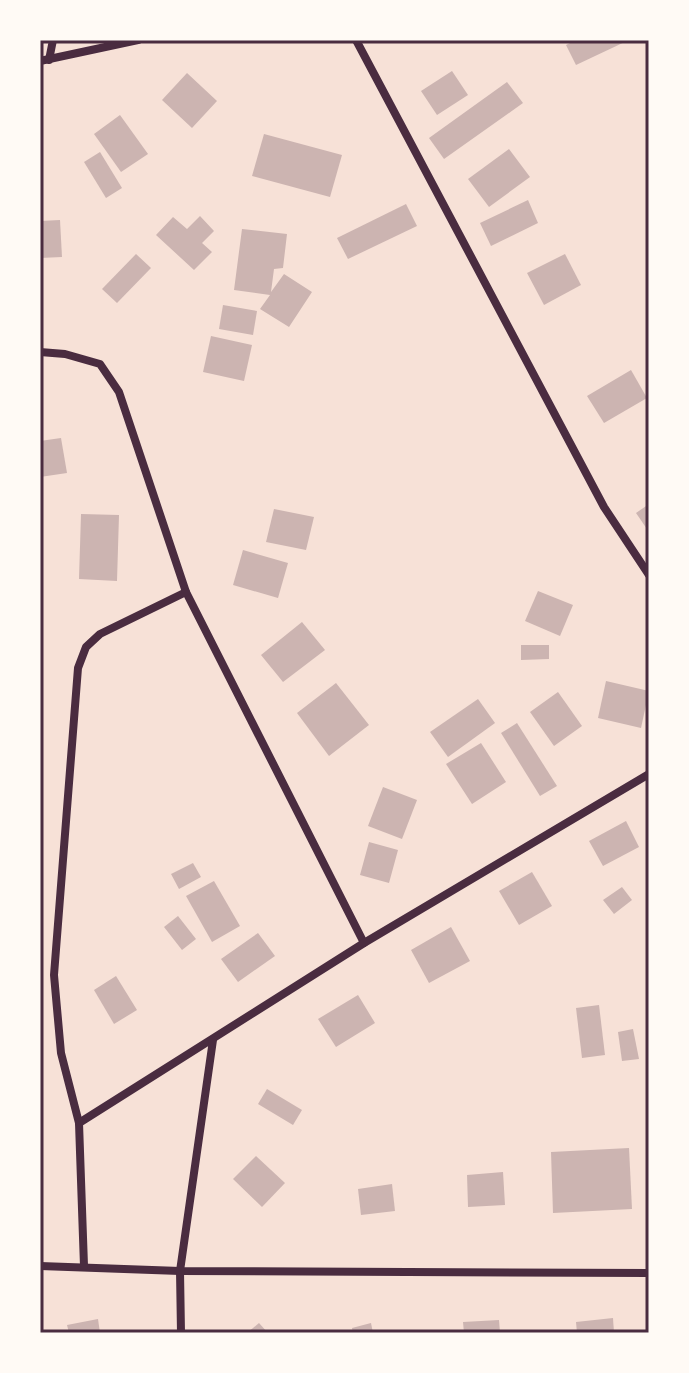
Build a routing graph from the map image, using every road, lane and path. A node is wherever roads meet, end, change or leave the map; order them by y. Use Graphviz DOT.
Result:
graph roads {
  1 [pos="53,40"];
  2 [pos="138,40"];
  3 [pos="356,40"];
  4 [pos="44,61"];
  5 [pos="40,352"];
  6 [pos="649,575"];
  7 [pos="186,592"];
  8 [pos="649,774"];
  9 [pos="364,943"];
  10 [pos="213,1040"];
  11 [pos="79,1123"];
  12 [pos="40,1266"];
  13 [pos="84,1266"];
  14 [pos="180,1271"];
  15 [pos="649,1273"];
  16 [pos="181,1333"];
  1 -- 4 [label="street"];
  2 -- 4 [label="street"];
  3 -- 6 [label="street"];
  5 -- 7 [label="street"];
  7 -- 9 [label="street"];
  7 -- 11 [label="street"];
  8 -- 9 [label="street"];
  9 -- 10 [label="street"];
  10 -- 11 [label="street"];
  10 -- 14 [label="street"];
  11 -- 13 [label="street"];
  12 -- 13 [label="street"];
  13 -- 14 [label="street"];
  14 -- 15 [label="street"];
  14 -- 16 [label="street"];
}
